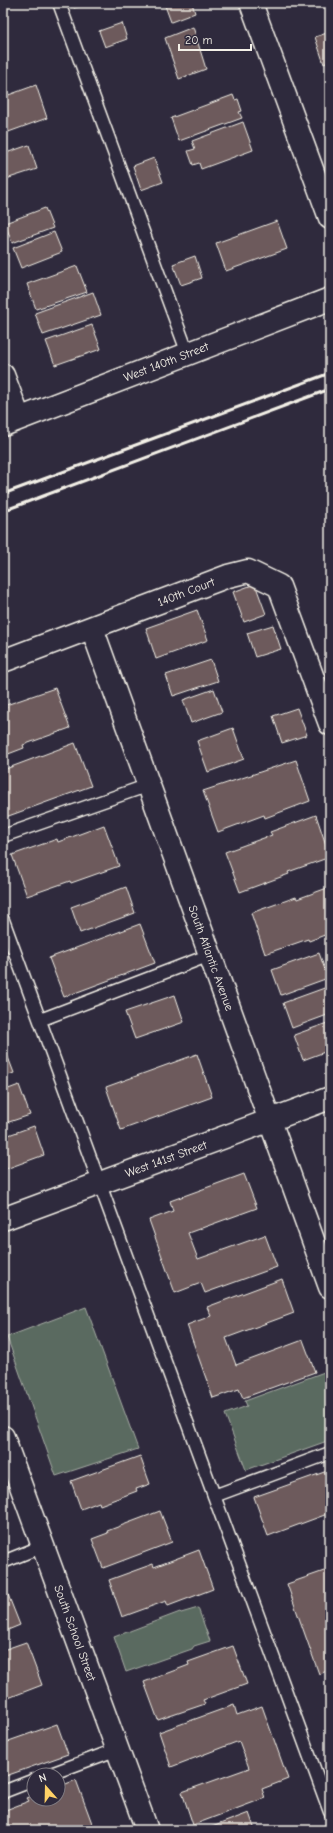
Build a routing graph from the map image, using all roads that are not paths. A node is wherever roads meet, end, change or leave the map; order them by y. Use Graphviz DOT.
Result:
graph roads {
  1 [pos="59,3"];
  2 [pos="251,3"];
  3 [pos="330,218"];
  4 [pos="330,299"];
  5 [pos="188,354"];
  6 [pos="3,375"];
  7 [pos="11,422"];
  8 [pos="92,628"];
  9 [pos="3,661"];
  10 [pos="330,724"];
  11 [pos="149,785"];
  12 [pos="3,836"];
  13 [pos="3,920"];
  14 [pos="210,955"];
  15 [pos="40,1020"];
  16 [pos="330,1098"];
  17 [pos="270,1120"];
  18 [pos="100,1184"];
  19 [pos="3,1219"];
  20 [pos="330,1287"];
  21 [pos="3,1437"];
  22 [pos="330,1453"];
  23 [pos="214,1496"];
  24 [pos="43,1546"];
  25 [pos="3,1562"];
  26 [pos="118,1749"];
  27 [pos="66,1768"];
  28 [pos="26,1783"];
  29 [pos="3,1792"];
  30 [pos="330,1812"];
  31 [pos="147,1830"];
  1 -- 5 [label="lane"];
  2 -- 3 [label="street"];
  4 -- 5 [label="street, West 140th Street"];
  5 -- 7 [label="street, West 140th Street"];
  6 -- 7 [label="street"];
  8 -- 9 [label="street, 140th Court"];
  8 -- 10 [label="street, 140th Court"];
  8 -- 11 [label="street, South Atlantic Avenue"];
  11 -- 12 [label="lane"];
  11 -- 14 [label="street, South Atlantic Avenue"];
  13 -- 15 [label="lane"];
  14 -- 15 [label="lane"];
  14 -- 17 [label="street, South Atlantic Avenue"];
  15 -- 18 [label="lane"];
  16 -- 17 [label="street, West 141st Street"];
  17 -- 18 [label="street, West 141st Street"];
  17 -- 20 [label="street, South Atlantic Avenue"];
  18 -- 19 [label="street, West 141st Street"];
  18 -- 23 [label="lane"];
  21 -- 24 [label="street, South School Street"];
  22 -- 23 [label="lane"];
  23 -- 30 [label="lane"];
  24 -- 25 [label="lane"];
  24 -- 26 [label="street, South School Street"];
  26 -- 27 [label="lane"];
  26 -- 31 [label="street, South School Street"];
  28 -- 29 [label="lane"];
}
